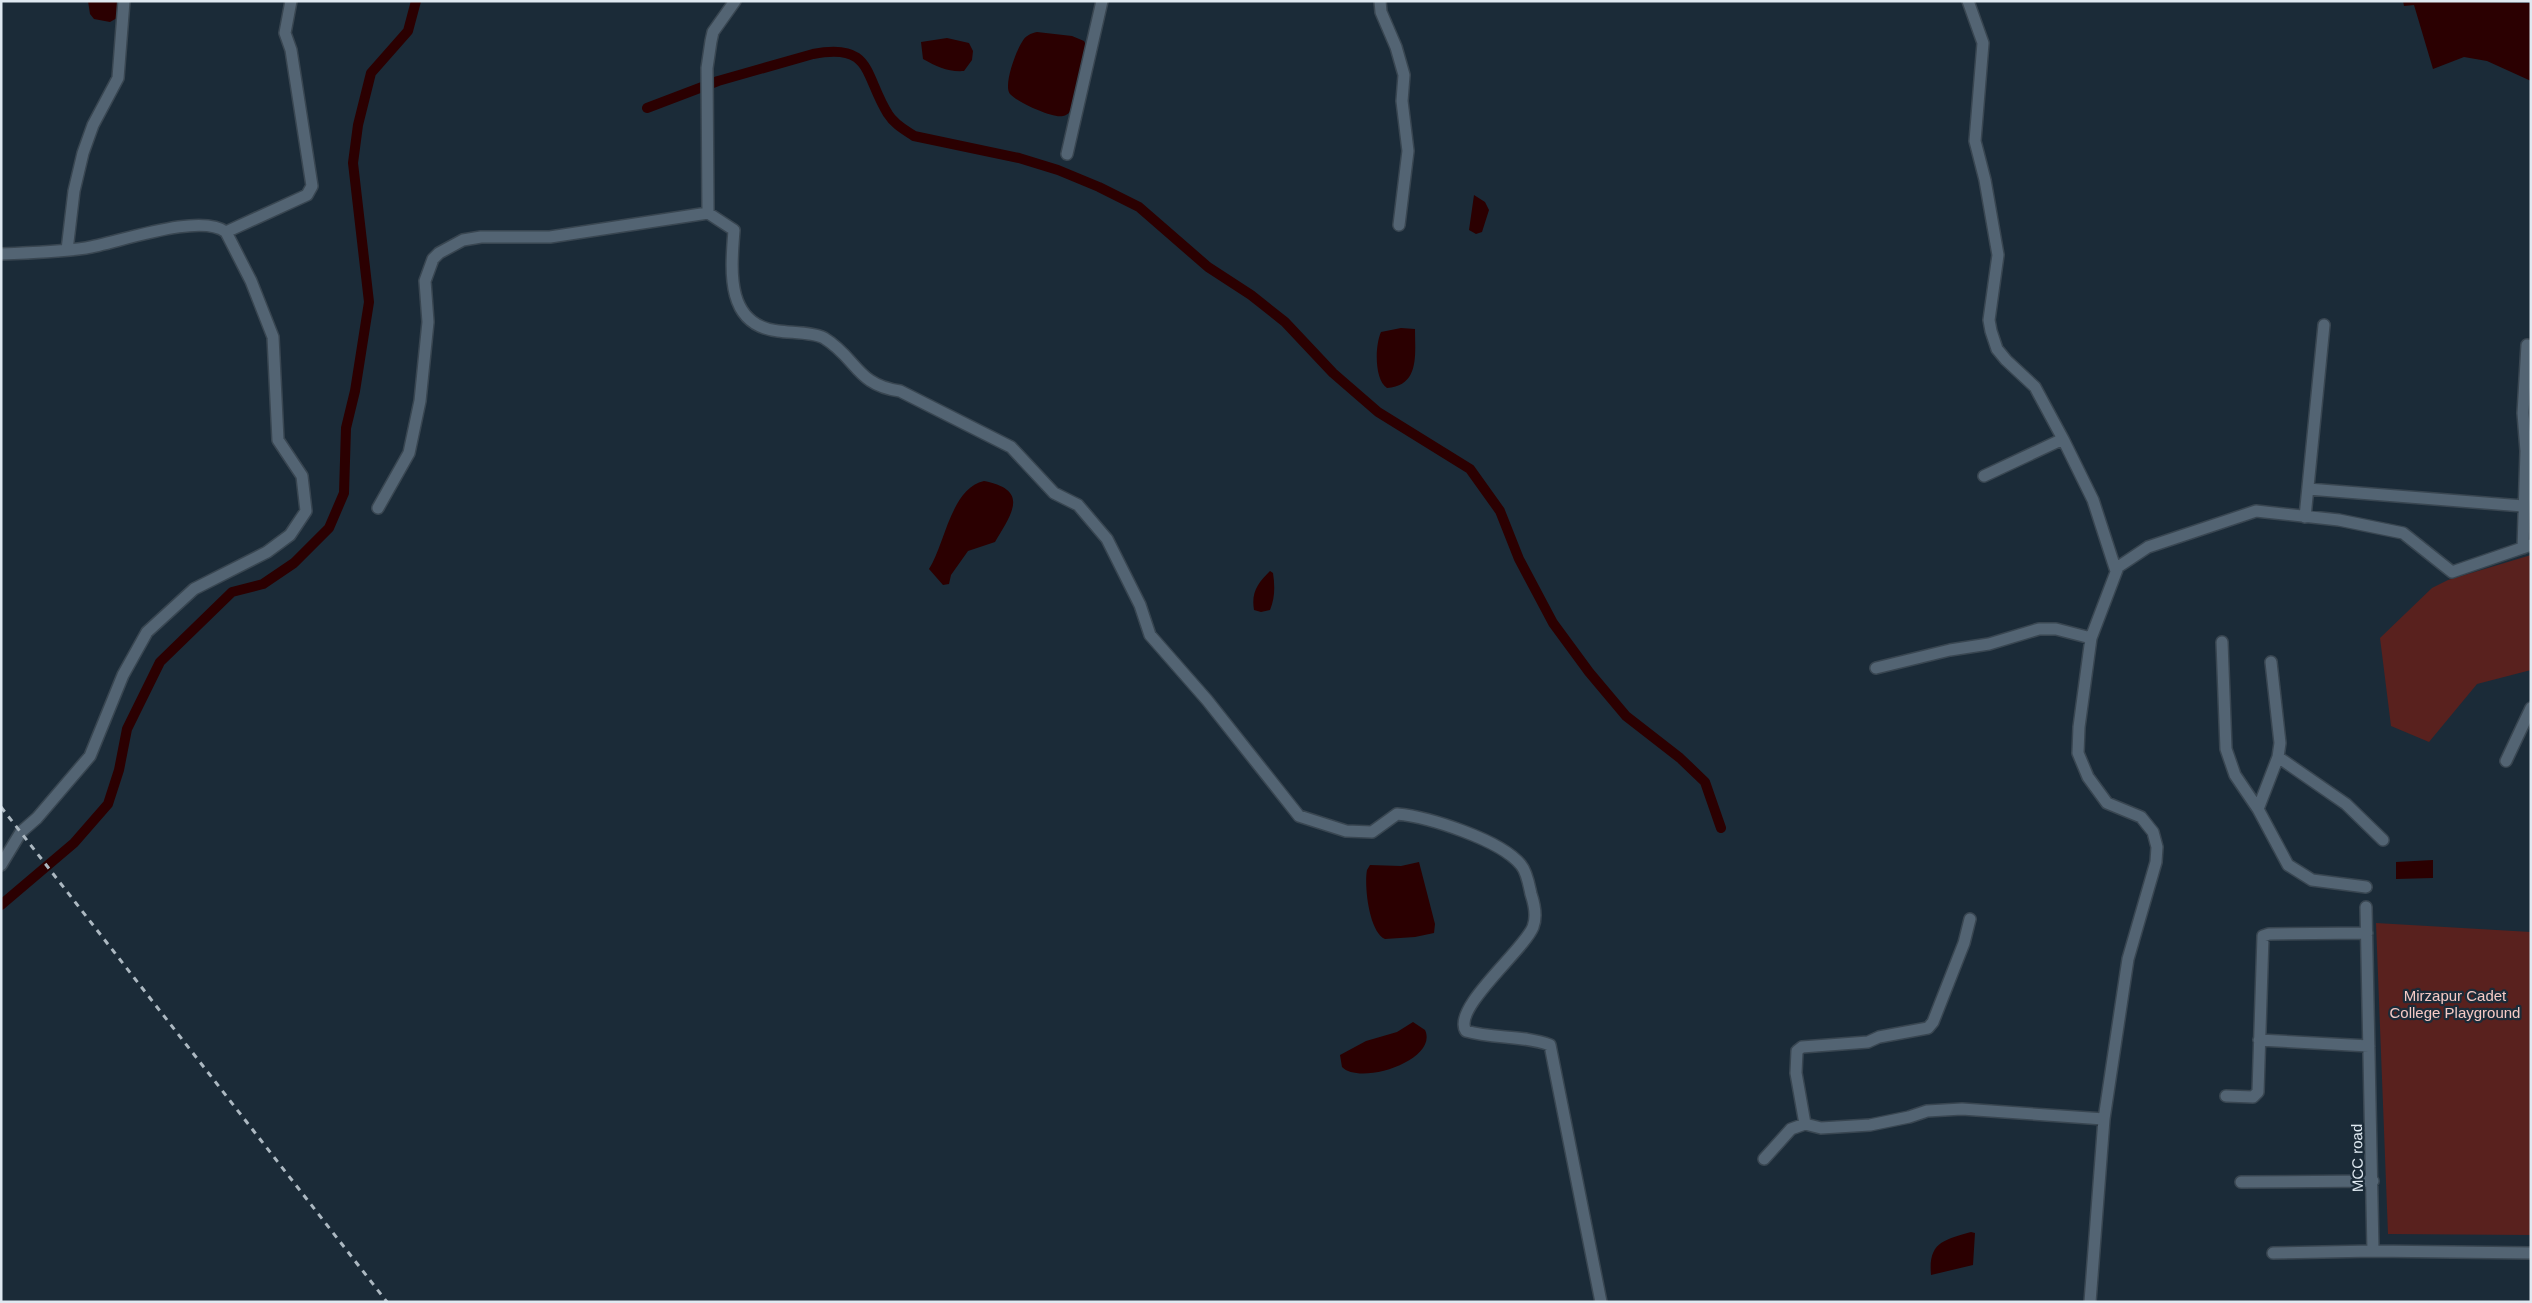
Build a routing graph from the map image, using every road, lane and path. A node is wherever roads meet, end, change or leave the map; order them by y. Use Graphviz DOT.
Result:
graph roads {
  1 [pos="124,1"];
  2 [pos="291,1"];
  3 [pos="735,1"];
  4 [pos="1102,1"];
  5 [pos="1380,1"];
  6 [pos="1968,1"];
  7 [pos="1067,154"];
  8 [pos="708,213"];
  9 [pos="1399,225"];
  10 [pos="226,232"];
  11 [pos="67,250"];
  12 [pos="1,254"];
  13 [pos="2324,325"];
  14 [pos="2527,345"];
  15 [pos="2062,439"];
  16 [pos="2528,451"];
  17 [pos="1984,476"];
  18 [pos="2308,489"];
  19 [pos="2524,506"];
  20 [pos="378,508"];
  21 [pos="2305,517"];
  22 [pos="2527,546"];
  23 [pos="2116,570"];
  24 [pos="2092,638"];
  25 [pos="2222,642"];
  26 [pos="2271,662"];
  27 [pos="1876,668"];
  28 [pos="2531,708"];
  29 [pos="2278,757"];
  30 [pos="2506,761"];
  31 [pos="2258,809"];
  32 [pos="2383,840"];
  33 [pos="1,865"];
  34 [pos="2366,887"];
  35 [pos="2366,907"];
  36 [pos="1970,919"];
  37 [pos="2367,933"];
  38 [pos="2260,1040"];
  39 [pos="2370,1046"];
  40 [pos="2226,1096"];
  41 [pos="2104,1119"];
  42 [pos="1805,1124"];
  43 [pos="1764,1159"];
  44 [pos="2373,1181"];
  45 [pos="2241,1182"];
  46 [pos="2373,1251"];
  47 [pos="2273,1253"];
  48 [pos="2531,1253"];
  49 [pos="1601,1302"];
  50 [pos="2090,1302"];
  1 -- 11 [label="street"];
  2 -- 10 [label="street"];
  3 -- 8 [label="street"];
  4 -- 7 [label="street"];
  5 -- 9 [label="street"];
  6 -- 15 [label="street"];
  8 -- 20 [label="street"];
  8 -- 49 [label="street"];
  10 -- 11 [label="street"];
  10 -- 33 [label="street"];
  11 -- 12 [label="street"];
  13 -- 18 [label="street"];
  14 -- 16 [label="street"];
  15 -- 17 [label="street"];
  15 -- 23 [label="street"];
  16 -- 19 [label="street"];
  18 -- 19 [label="street"];
  18 -- 21 [label="street"];
  19 -- 22 [label="street"];
  21 -- 22 [label="street"];
  21 -- 23 [label="street"];
  23 -- 24 [label="street"];
  24 -- 27 [label="street"];
  24 -- 41 [label="street"];
  25 -- 31 [label="street"];
  26 -- 29 [label="street"];
  28 -- 30 [label="street"];
  29 -- 31 [label="street"];
  29 -- 32 [label="street"];
  31 -- 34 [label="street"];
  35 -- 37 [label="street, MCC road"];
  36 -- 42 [label="street"];
  37 -- 38 [label="street"];
  37 -- 39 [label="street, MCC road"];
  38 -- 39 [label="street"];
  38 -- 40 [label="street"];
  39 -- 44 [label="street, MCC road"];
  41 -- 42 [label="street"];
  41 -- 50 [label="street"];
  42 -- 43 [label="street"];
  44 -- 45 [label="street"];
  44 -- 46 [label="street, MCC road"];
  46 -- 47 [label="street"];
  46 -- 48 [label="street"];
}
